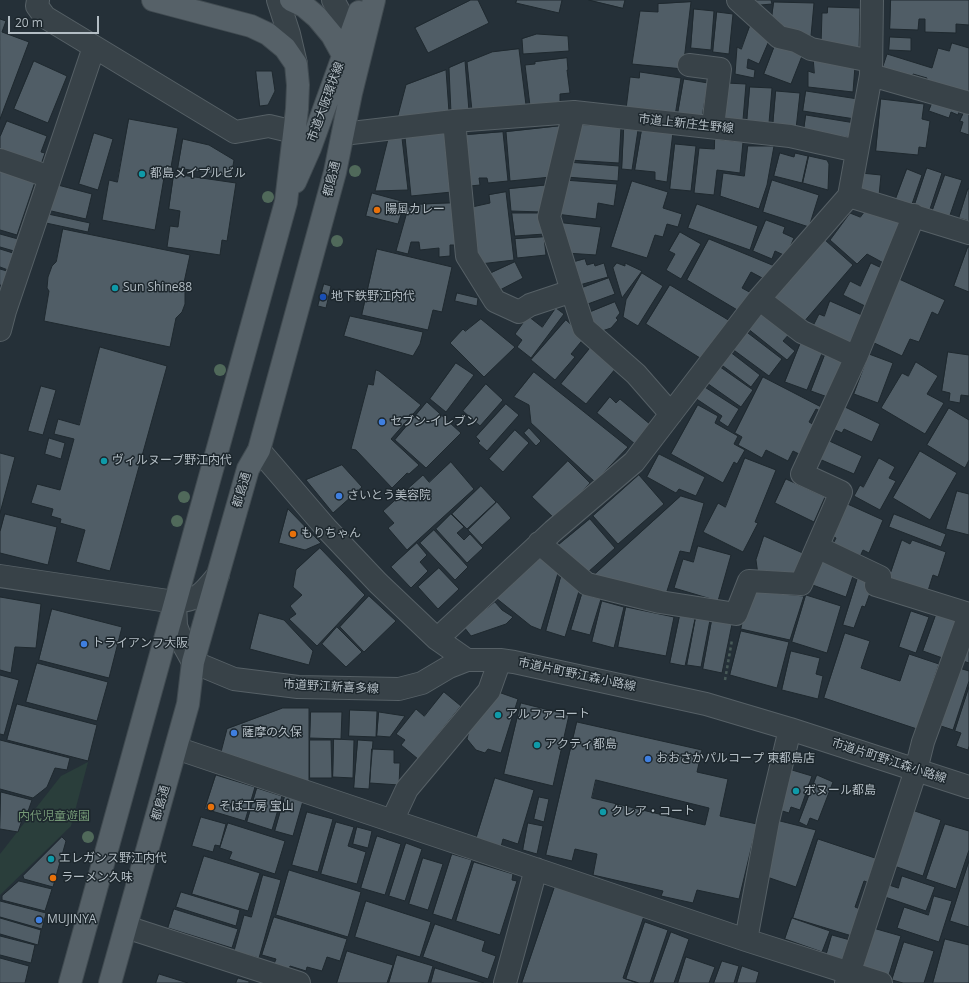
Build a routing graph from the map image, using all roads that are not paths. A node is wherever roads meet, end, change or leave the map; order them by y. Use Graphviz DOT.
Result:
graph roads {
  1 [pos="38,0"];
  2 [pos="153,0"];
  3 [pos="278,0"];
  4 [pos="291,0"];
  5 [pos="332,0"];
  6 [pos="363,0"];
  7 [pos="374,0"];
  8 [pos="738,0"];
  9 [pos="872,0"];
  10 [pos="351,33"];
  11 [pos="94,47"];
  12 [pos="343,55"];
  13 [pos="296,64"];
  14 [pos="689,65"];
  15 [pos="871,68"];
  16 [pos="351,93"];
  17 [pos="969,103"];
  18 [pos="574,112"];
  19 [pos="454,121"];
  20 [pos="713,126"];
  21 [pos="294,132"];
  22 [pos="343,134"];
  23 [pos="857,151"];
  24 [pos="0,160"];
  25 [pos="50,177"];
  26 [pos="849,196"];
  27 [pos="286,202"];
  28 [pos="914,215"];
  29 [pos="969,232"];
  30 [pos="572,291"];
  31 [pos="758,299"];
  32 [pos="1,321"];
  33 [pos="856,357"];
  34 [pos="671,414"];
  35 [pos="259,450"];
  36 [pos="539,543"];
  37 [pos="817,547"];
  38 [pos="218,575"];
  39 [pos="0,576"];
  40 [pos="175,602"];
  41 [pos="969,615"];
  42 [pos="437,639"];
  43 [pos="467,660"];
  44 [pos="500,660"];
  45 [pos="193,662"];
  46 [pos="790,729"];
  47 [pos="176,748"];
  48 [pos="916,770"];
  49 [pos="969,787"];
  50 [pos="392,821"];
  51 [pos="536,869"];
  52 [pos="126,927"];
  53 [pos="746,940"];
  54 [pos="848,978"];
  55 [pos="70,983"];
  56 [pos="110,983"];
  57 [pos="299,983"];
  58 [pos="505,983"];
  59 [pos="880,983"];
  1 -- 11 [label="street"];
  2 -- 13 [label="main road"];
  3 -- 13 [label="street"];
  4 -- 12 [label="main road"];
  5 -- 10 [label="street, 都島通"];
  6 -- 10 [label="main road, 市道大阪環状線"];
  7 -- 16 [label="main road, 市道大阪環状線"];
  8 -- 15 [label="street"];
  9 -- 15 [label="street"];
  10 -- 12 [label="main road, 市道大阪環状線"];
  10 -- 16 [label="street, 都島通"];
  11 -- 21 [label="street"];
  11 -- 25 [label="street"];
  12 -- 16 [label="main road"];
  12 -- 27 [label="main road, 市道大阪環状線"];
  13 -- 21 [label="main road"];
  14 -- 20 [label="street"];
  15 -- 17 [label="street"];
  15 -- 23 [label="street"];
  16 -- 22 [label="main road, 都島通"];
  18 -- 19 [label="street, 市道上新庄生野線"];
  18 -- 20 [label="street, 市道上新庄生野線"];
  18 -- 30 [label="street"];
  19 -- 22 [label="street, 市道上新庄生野線"];
  19 -- 30 [label="street"];
  20 -- 23 [label="street, 市道上新庄生野線"];
  21 -- 27 [label="main road"];
  22 -- 35 [label="main road, 都島通"];
  23 -- 26 [label="street"];
  24 -- 25 [label="street"];
  25 -- 32 [label="street"];
  26 -- 28 [label="street"];
  26 -- 31 [label="street"];
  27 -- 40 [label="main road"];
  28 -- 29 [label="street"];
  28 -- 33 [label="street"];
  30 -- 34 [label="street"];
  31 -- 33 [label="street"];
  31 -- 34 [label="street"];
  33 -- 37 [label="street"];
  34 -- 36 [label="street"];
  35 -- 38 [label="main road, 都島通"];
  35 -- 42 [label="street"];
  36 -- 37 [label="street"];
  36 -- 42 [label="street"];
  37 -- 41 [label="street"];
  38 -- 40 [label="street"];
  38 -- 45 [label="main road, 都島通"];
  39 -- 40 [label="street"];
  40 -- 45 [label="street"];
  40 -- 55 [label="main road"];
  41 -- 48 [label="street"];
  42 -- 43 [label="street"];
  43 -- 44 [label="street, 市道片町野江森小路線"];
  43 -- 45 [label="street, 市道野江新喜多線"];
  44 -- 46 [label="street, 市道片町野江森小路線"];
  44 -- 50 [label="street"];
  45 -- 47 [label="main road, 都島通"];
  46 -- 48 [label="street, 市道片町野江森小路線"];
  46 -- 53 [label="street"];
  47 -- 50 [label="street"];
  47 -- 52 [label="main road, 都島通"];
  48 -- 49 [label="street, 市道片町野江森小路線"];
  48 -- 54 [label="street"];
  50 -- 51 [label="street"];
  51 -- 53 [label="street"];
  51 -- 58 [label="street"];
  52 -- 56 [label="main road, 都島通"];
  52 -- 57 [label="street"];
  53 -- 54 [label="street"];
  54 -- 59 [label="street"];
}
